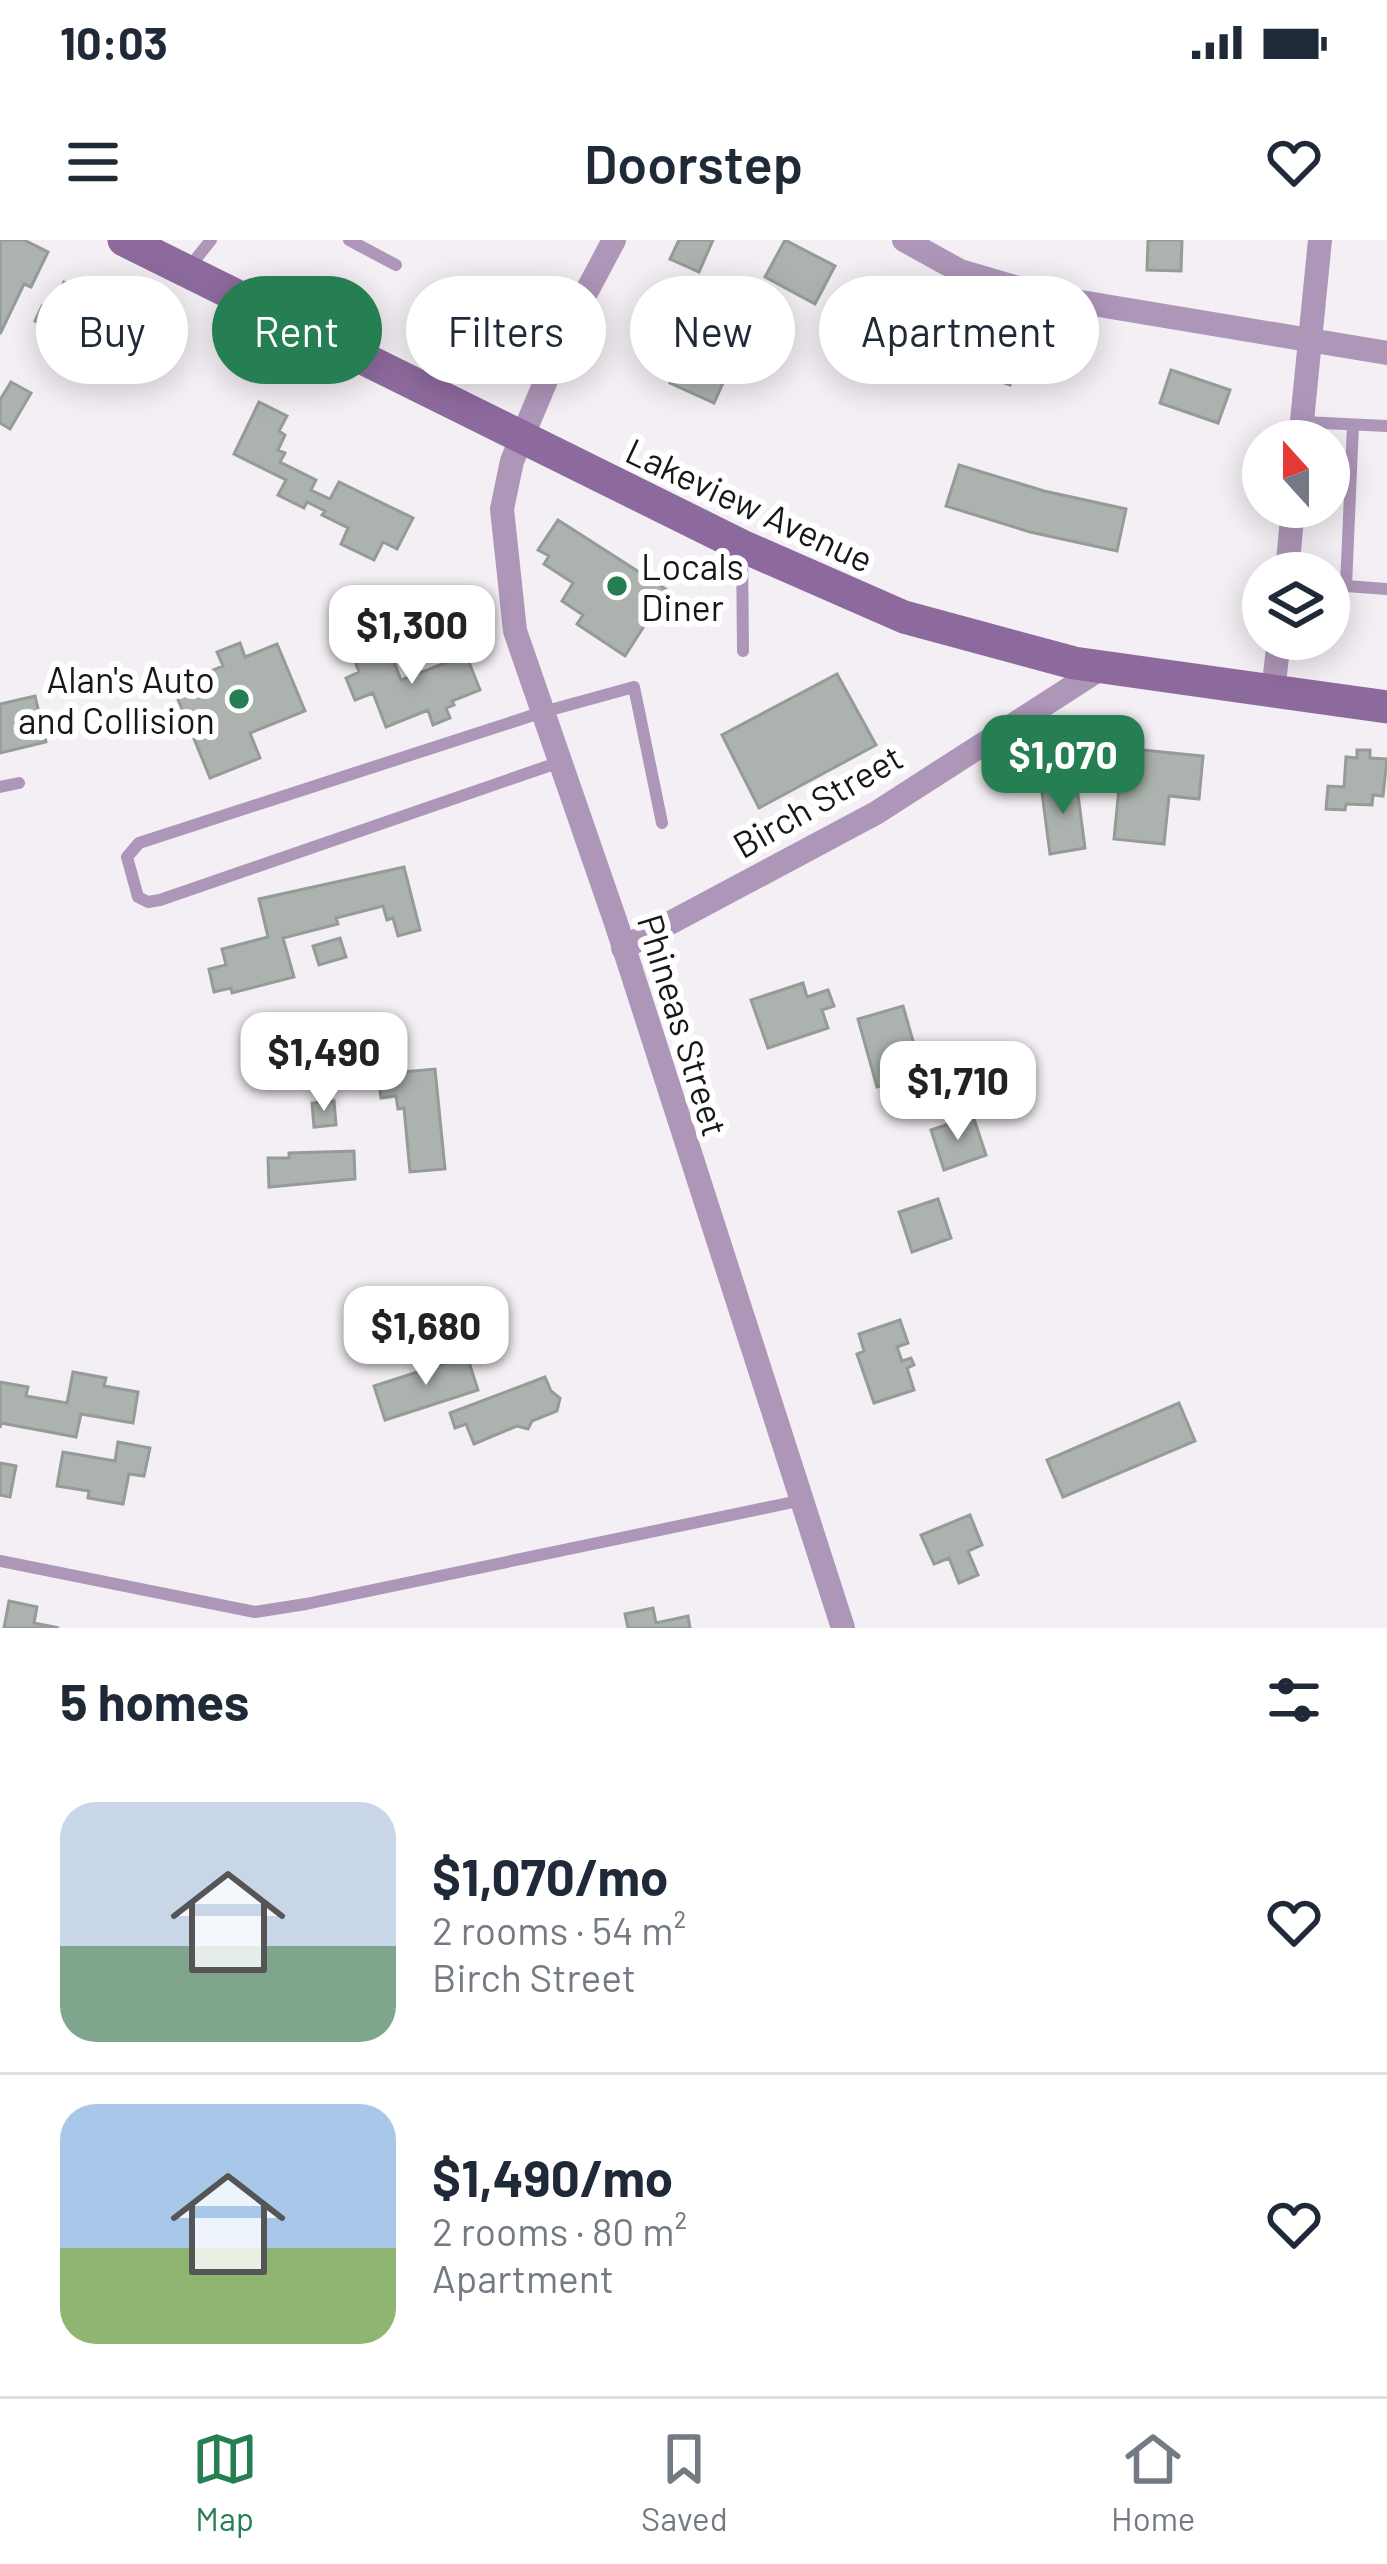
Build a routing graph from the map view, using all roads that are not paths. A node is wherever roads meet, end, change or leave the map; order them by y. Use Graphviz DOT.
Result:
graph roads {
  1 [pos="124,240"];
  2 [pos="211,240"];
  3 [pos="350,240"];
  4 [pos="614,240"];
  5 [pos="904,240"];
  6 [pos="1320,240"];
  7 [pos="396,265"];
  8 [pos="186,271"];
  9 [pos="1310,341"];
  10 [pos="1387,353"];
  11 [pos="1302,420"];
  12 [pos="1350,424"];
  13 [pos="1353,424"];
  14 [pos="1387,426"];
  15 [pos="521,438"];
  16 [pos="742,546"];
  17 [pos="1387,590"];
  18 [pos="742,651"];
  19 [pos="1277,660"];
  20 [pos="1102,667"];
  21 [pos="1274,692"];
  22 [pos="1387,706"];
  23 [pos="543,712"];
  24 [pos="560,762"];
  25 [pos="19,783"];
  26 [pos="0,787"];
  27 [pos="662,823"];
  28 [pos="623,948"];
  29 [pos="803,1500"];
  30 [pos="0,1561"];
  31 [pos="843,1628"];
  1 -- 8 [label="main road, Lakeview Avenue"];
  2 -- 8 [label="lane"];
  3 -- 7 [label="lane"];
  4 -- 15 [label="street, Phineas Street"];
  5 -- 9 [label="street"];
  6 -- 9 [label="street"];
  8 -- 15 [label="main road, Lakeview Avenue"];
  9 -- 10 [label="street"];
  9 -- 11 [label="street"];
  12 -- 13 [label="lane"];
  13 -- 14 [label="lane"];
  13 -- 17 [label="lane"];
  15 -- 16 [label="main road, Lakeview Avenue"];
  15 -- 23 [label="street, Phineas Street"];
  16 -- 18 [label="lane"];
  16 -- 20 [label="main road, Lakeview Avenue"];
  19 -- 21 [label="street"];
  20 -- 21 [label="main road, Lakeview Avenue"];
  20 -- 28 [label="street, Birch Street"];
  21 -- 22 [label="main road, Lakeview Avenue"];
  23 -- 24 [label="street, Phineas Street"];
  23 -- 24 [label="lane"];
  23 -- 27 [label="lane"];
  24 -- 28 [label="street, Phineas Street"];
  25 -- 26 [label="lane"];
  28 -- 29 [label="street, Phineas Street"];
  29 -- 30 [label="lane"];
  29 -- 31 [label="street, Phineas Street"];
}
